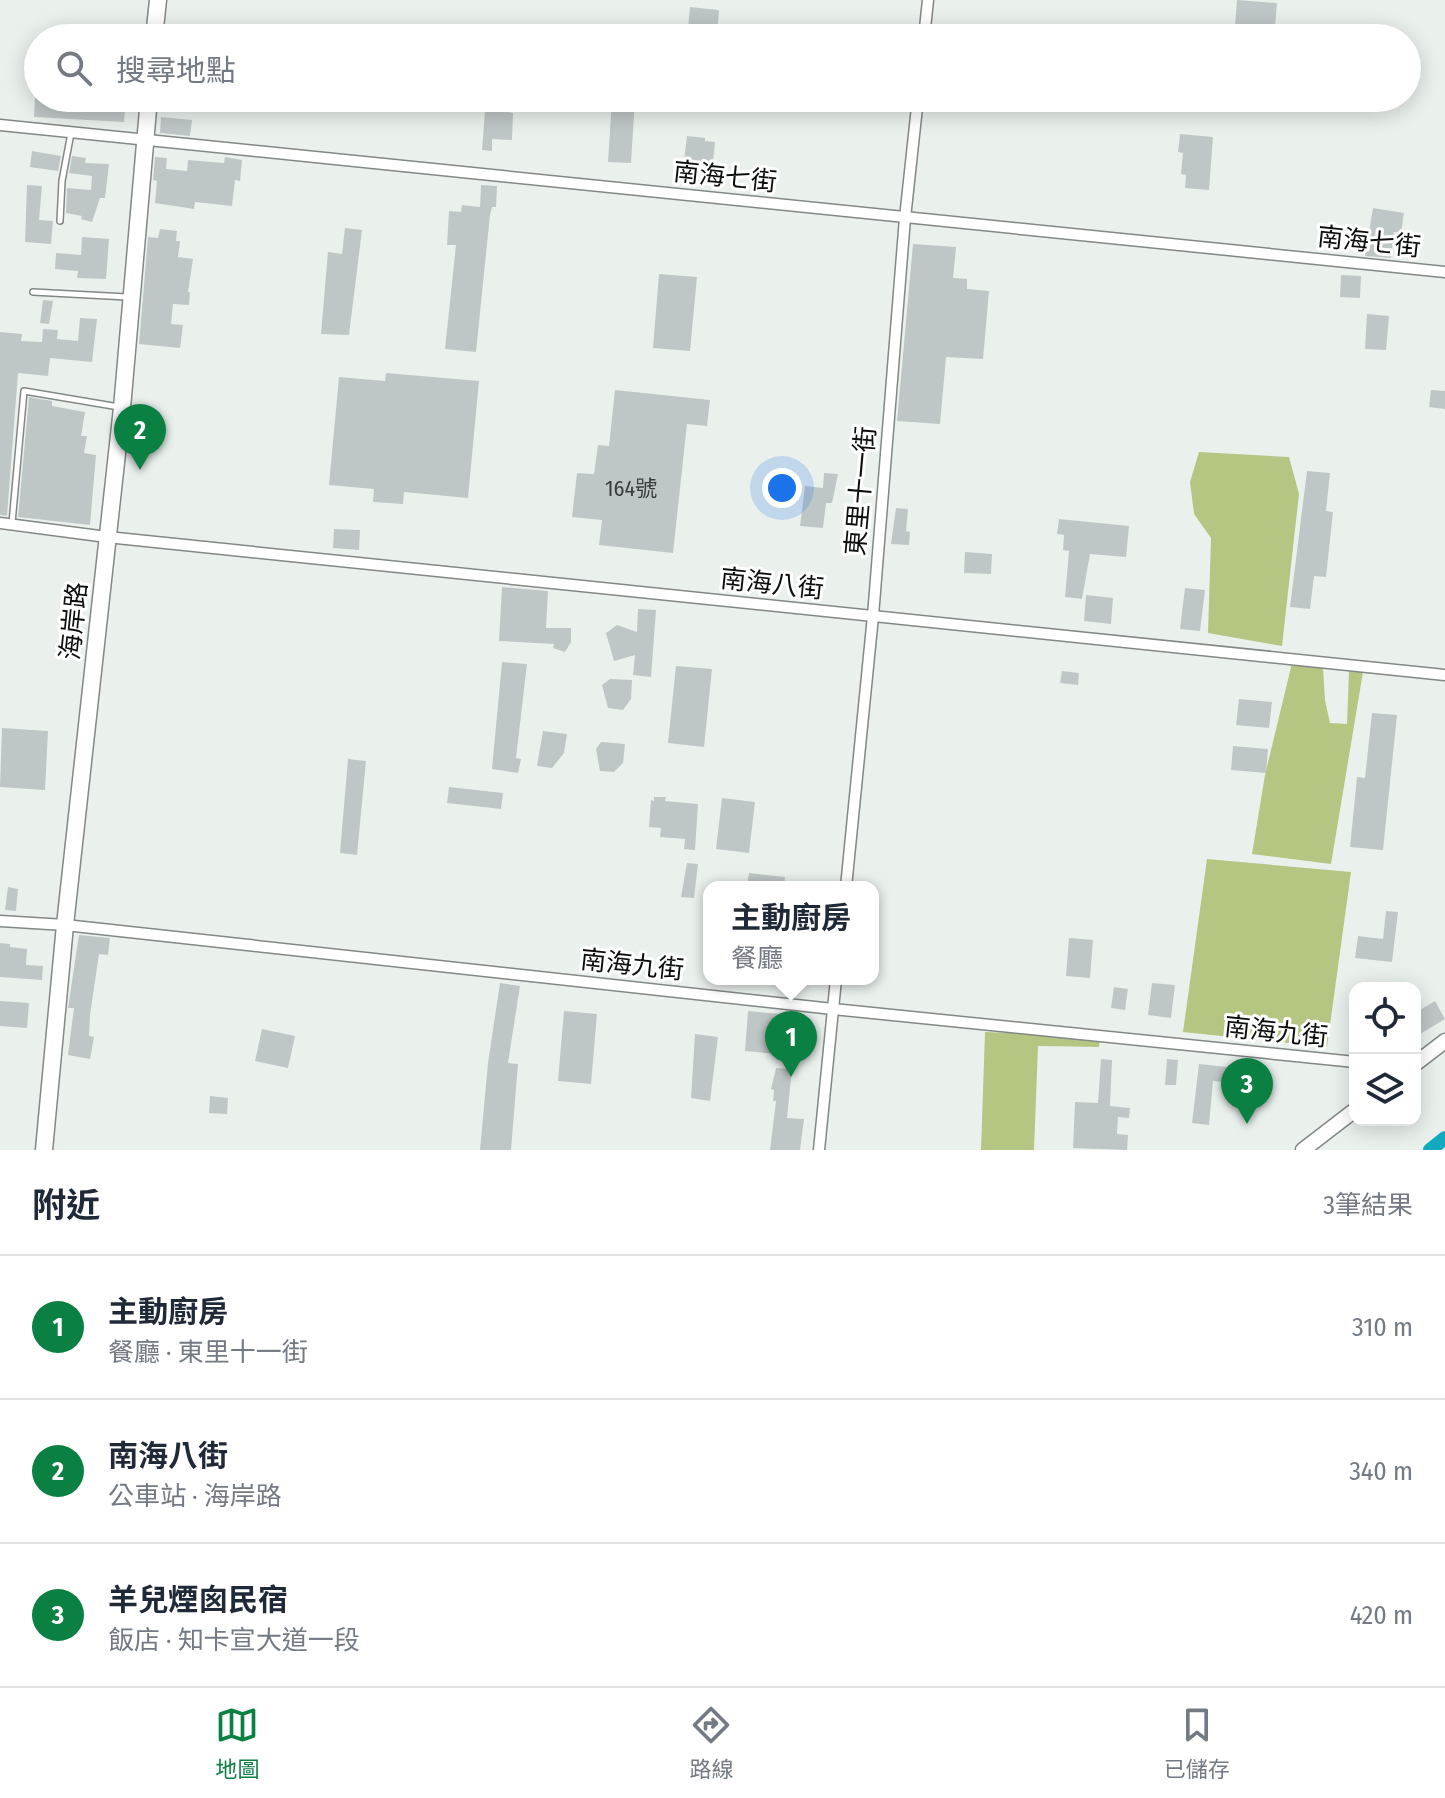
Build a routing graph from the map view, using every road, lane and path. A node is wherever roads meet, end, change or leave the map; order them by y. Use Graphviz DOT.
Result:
graph roads {
  1 [pos="158,0"];
  2 [pos="928,0"];
  3 [pos="155,24"];
  4 [pos="925,24"];
  5 [pos="148,112"];
  6 [pos="916,112"];
  7 [pos="0,125"];
  8 [pos="71,132"];
  9 [pos="145,139"];
  10 [pos="905,218"];
  11 [pos="60,221"];
  12 [pos="1445,272"];
  13 [pos="33,292"];
  14 [pos="132,297"];
  15 [pos="122,408"];
  16 [pos="0,523"];
  17 [pos="12,524"];
  18 [pos="107,537"];
  19 [pos="873,616"];
  20 [pos="1445,675"];
  21 [pos="847,881"];
  22 [pos="0,921"];
  23 [pos="65,925"];
  24 [pos="835,985"];
  25 [pos="833,1009"];
  26 [pos="1445,1041"];
  27 [pos="1421,1059"];
  28 [pos="1349,1061"];
  29 [pos="1349,1115"];
  30 [pos="44,1150"];
  31 [pos="819,1150"];
  32 [pos="1303,1150"];
  1 -- 3 [label="main road"];
  2 -- 4 [label="street"];
  5 -- 9 [label="main road, 海岸路"];
  6 -- 10 [label="street, 東里十一街"];
  7 -- 8 [label="street, 南海七街"];
  8 -- 9 [label="street, 南海七街"];
  8 -- 11 [label="lane"];
  9 -- 10 [label="street, 南海七街"];
  9 -- 14 [label="main road, 海岸路"];
  10 -- 12 [label="street, 南海七街"];
  10 -- 19 [label="street, 東里十一街"];
  13 -- 14 [label="lane"];
  14 -- 15 [label="main road, 海岸路"];
  15 -- 17 [label="lane"];
  15 -- 18 [label="main road, 海岸路"];
  16 -- 17 [label="street, 南海八街"];
  17 -- 18 [label="street, 南海八街"];
  18 -- 19 [label="street, 南海八街"];
  18 -- 23 [label="main road, 海岸路"];
  19 -- 20 [label="street, 南海八街"];
  19 -- 21 [label="street, 東里十一街"];
  22 -- 23 [label="street, 南海九街"];
  23 -- 25 [label="street, 南海九街"];
  23 -- 30 [label="main road, 海岸路"];
  24 -- 25 [label="street"];
  25 -- 28 [label="street, 南海九街"];
  25 -- 31 [label="street"];
  26 -- 27 [label="street"];
  29 -- 32 [label="street"];
}
